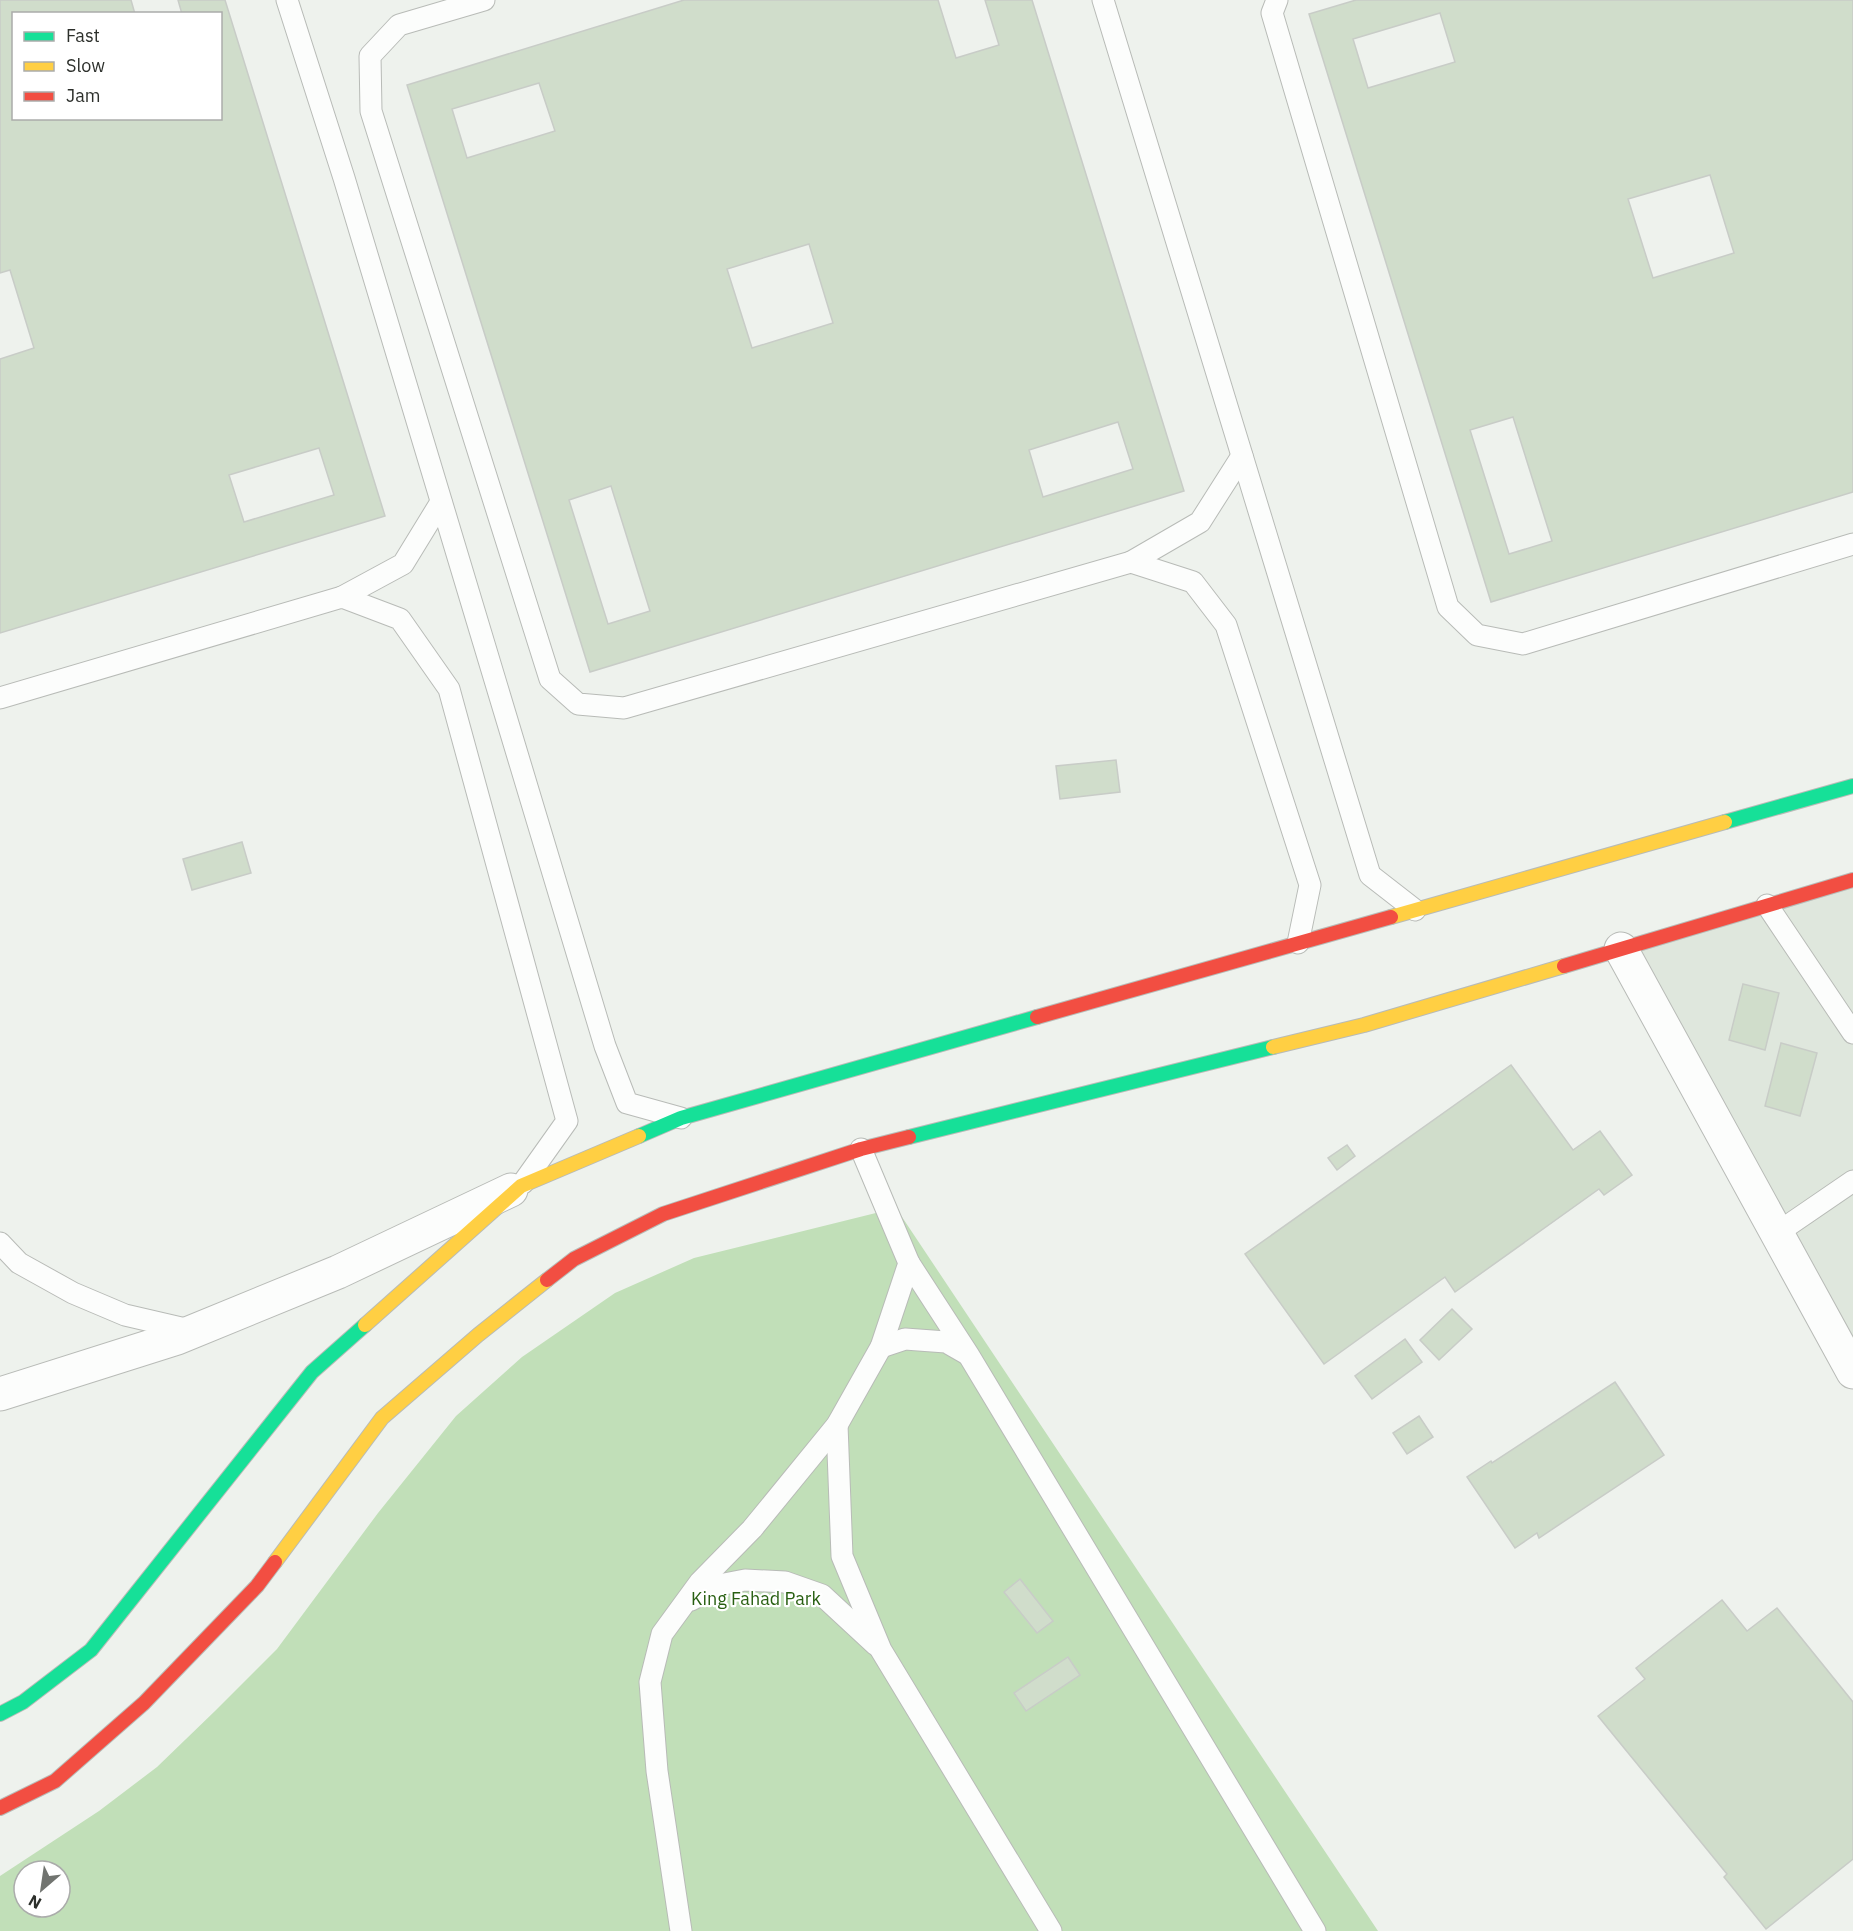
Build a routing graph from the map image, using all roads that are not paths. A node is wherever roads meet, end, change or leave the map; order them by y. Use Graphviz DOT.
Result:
graph roads {
  1 [pos="287,0"];
  2 [pos="484,0"];
  3 [pos="1103,0"];
  4 [pos="1277,0"];
  5 [pos="1242,456"];
  6 [pos="441,502"];
  7 [pos="1853,544"];
  8 [pos="1131,562"];
  9 [pos="342,597"];
  10 [pos="0,698"];
  11 [pos="1853,786"];
  12 [pos="1853,880"];
  13 [pos="1767,905"];
  14 [pos="1415,910"];
  15 [pos="1298,944"];
  16 [pos="1621,949"];
  17 [pos="1853,1033"];
  18 [pos="681,1118"];
  19 [pos="861,1149"];
  20 [pos="1853,1180"];
  21 [pos="521,1186"];
  22 [pos="1777,1233"];
  23 [pos="0,1243"];
  24 [pos="909,1263"];
  25 [pos="195,1331"];
  26 [pos="881,1347"];
  27 [pos="968,1354"];
  28 [pos="1853,1372"];
  29 [pos="0,1394"];
  30 [pos="837,1425"];
  31 [pos="683,1604"];
  32 [pos="881,1650"];
  33 [pos="0,1712"];
  34 [pos="56,1781"];
  35 [pos="0,1808"];
  36 [pos="0,1820"];
  37 [pos="681,1931"];
  38 [pos="1051,1931"];
  39 [pos="1315,1931"];
  1 -- 6 [label="lane"];
  2 -- 8 [label="lane"];
  3 -- 5 [label="lane"];
  4 -- 7 [label="lane"];
  5 -- 8 [label="lane"];
  5 -- 14 [label="lane"];
  6 -- 9 [label="lane"];
  6 -- 18 [label="lane"];
  8 -- 15 [label="lane"];
  9 -- 10 [label="lane"];
  9 -- 21 [label="lane"];
  11 -- 14 [label="street"];
  12 -- 13 [label="street"];
  13 -- 16 [label="street"];
  13 -- 17 [label="lane"];
  14 -- 15 [label="street"];
  15 -- 18 [label="street"];
  16 -- 19 [label="street"];
  16 -- 22 [label="street"];
  18 -- 21 [label="street"];
  19 -- 24 [label="lane"];
  19 -- 34 [label="street"];
  20 -- 22 [label="lane"];
  21 -- 25 [label="street"];
  21 -- 33 [label="street"];
  22 -- 28 [label="street"];
  23 -- 25 [label="lane"];
  24 -- 26 [label="lane"];
  24 -- 27 [label="lane"];
  25 -- 29 [label="street"];
  26 -- 27 [label="lane"];
  26 -- 30 [label="lane"];
  27 -- 39 [label="lane"];
  30 -- 31 [label="lane"];
  30 -- 32 [label="lane"];
  31 -- 32 [label="lane"];
  31 -- 37 [label="lane"];
  32 -- 38 [label="lane"];
  34 -- 35 [label="street"];
  34 -- 36 [label="street"];
}
